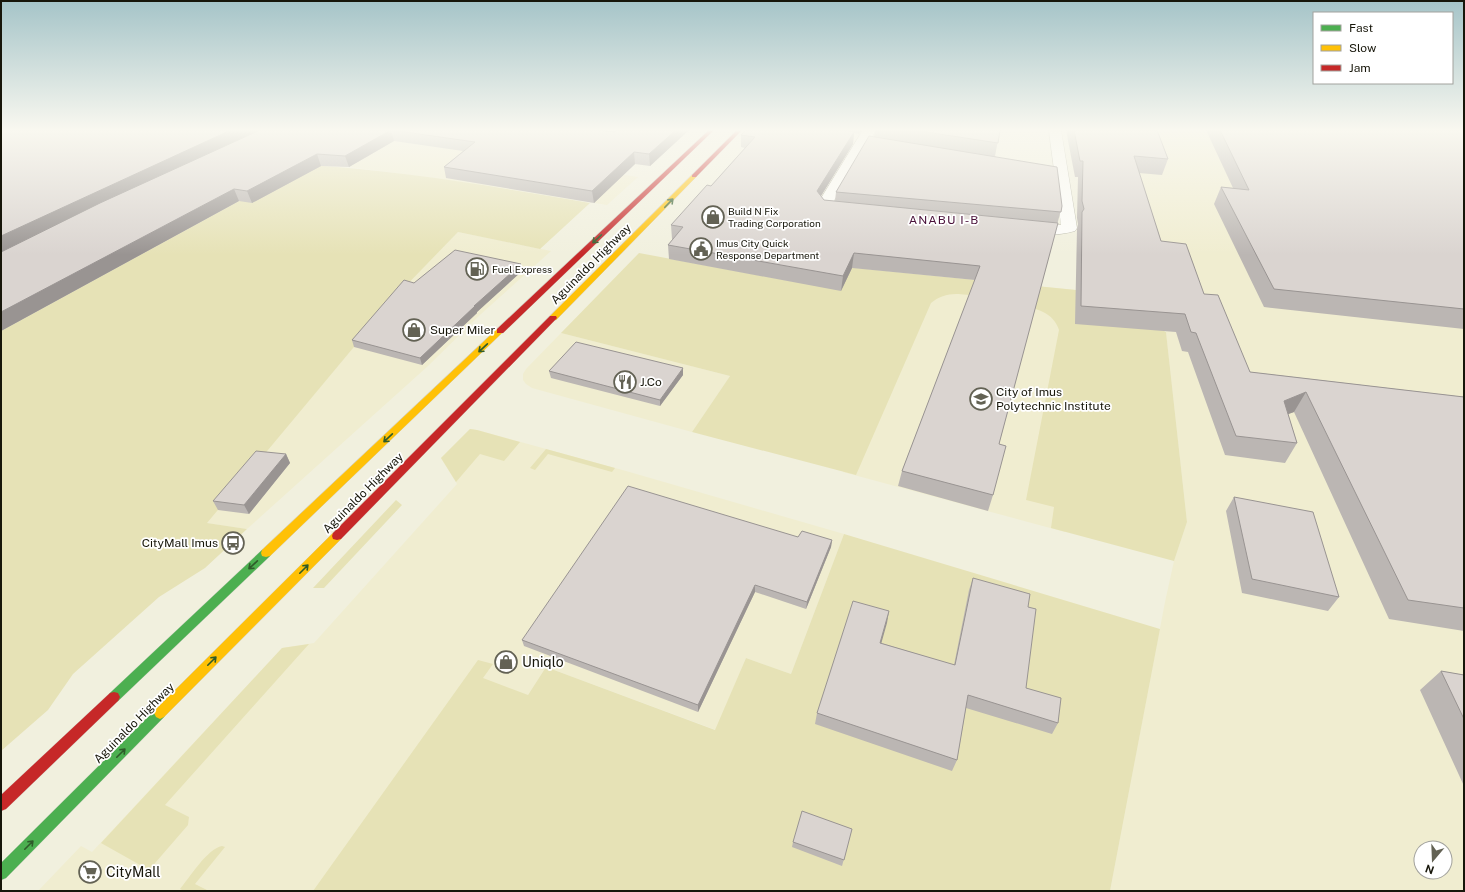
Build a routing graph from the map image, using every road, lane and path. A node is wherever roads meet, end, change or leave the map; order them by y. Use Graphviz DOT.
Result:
graph roads {
  1 [pos="670,172"];
  2 [pos="700,172"];
  3 [pos="845,172"];
  4 [pos="1061,172"];
  5 [pos="658,183"];
  6 [pos="684,188"];
  7 [pos="857,212"];
  8 [pos="1011,226"];
  9 [pos="1,804"];
  10 [pos="1,873"];
  1 -- 5 [label="highway, Aguinaldo Highway"];
  2 -- 6 [label="highway, Aguinaldo Highway"];
  3 -- 7 [label="street"];
  4 -- 8 [label="street"];
  5 -- 6 [label="highway"];
  5 -- 9 [label="highway, Aguinaldo Highway, one-way"];
  10 -- 6 [label="highway, Aguinaldo Highway, one-way"];
}
